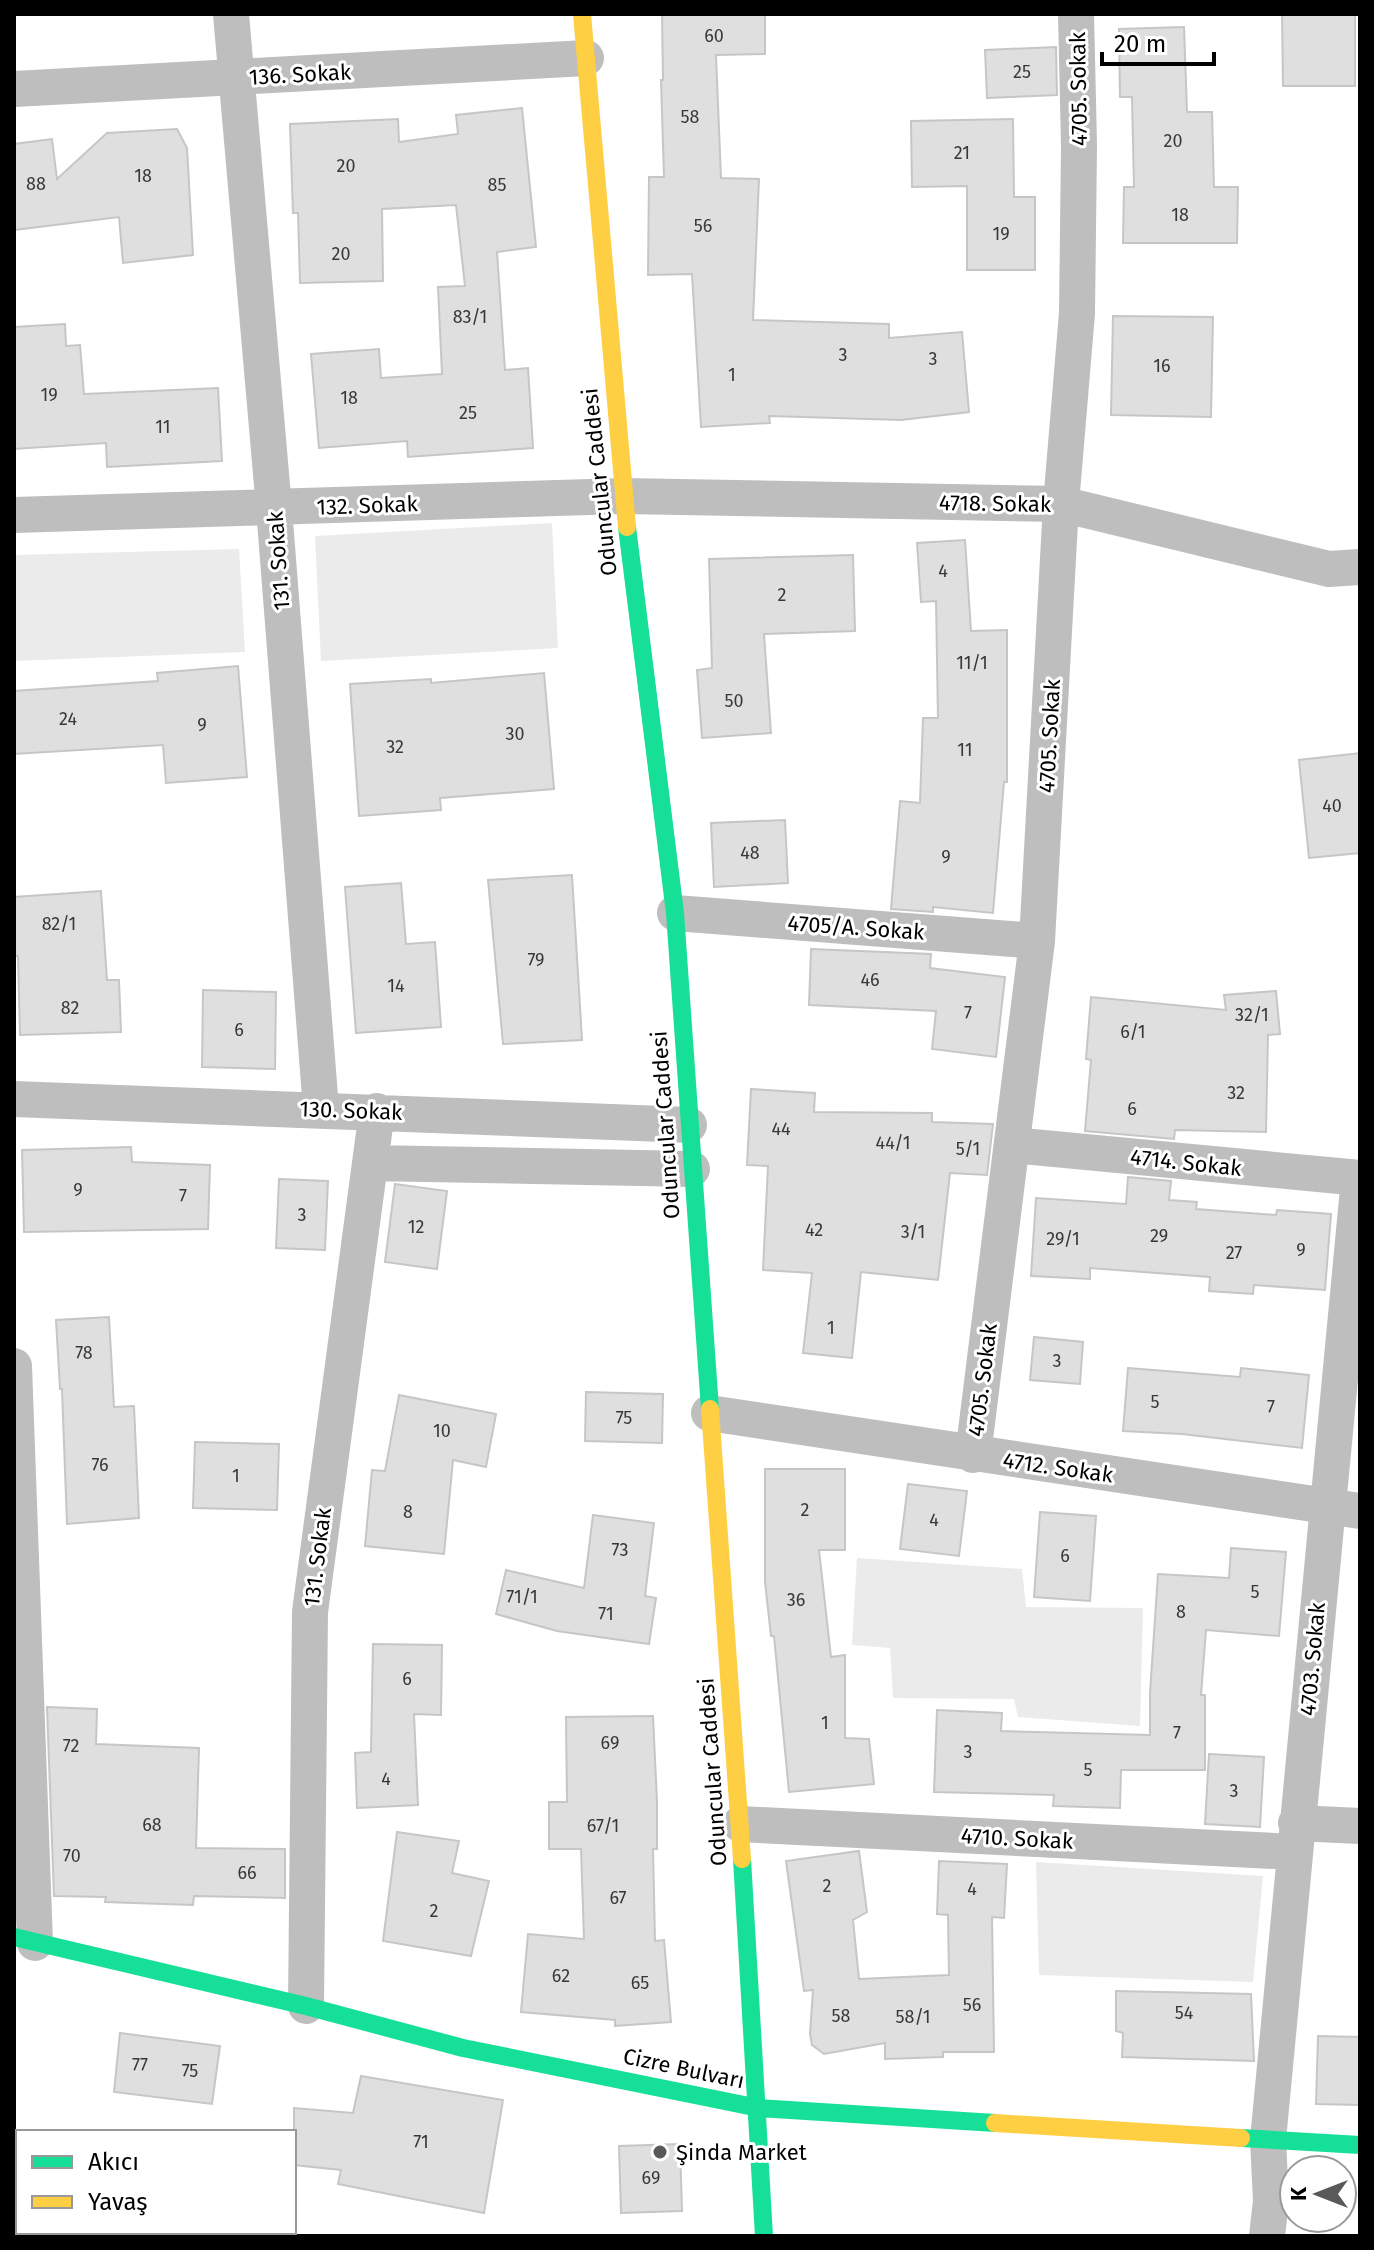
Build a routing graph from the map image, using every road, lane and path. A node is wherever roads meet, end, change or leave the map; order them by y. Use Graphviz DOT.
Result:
graph roads {
  1 [pos="231,14"];
  2 [pos="582,14"];
  3 [pos="1076,14"];
  4 [pos="586,58"];
  5 [pos="237,78"];
  6 [pos="14,89"];
  7 [pos="623,496"];
  8 [pos="1061,504"];
  9 [pos="274,508"];
  10 [pos="14,515"];
  11 [pos="1360,567"];
  12 [pos="675,913"];
  13 [pos="1037,941"];
  14 [pos="14,1099"];
  15 [pos="321,1109"];
  16 [pos="377,1111"];
  17 [pos="689,1125"];
  18 [pos="1012,1145"];
  19 [pos="370,1163"];
  20 [pos="692,1169"];
  21 [pos="1359,1178"];
  22 [pos="14,1366"];
  23 [pos="709,1413"];
  24 [pos="973,1455"];
  25 [pos="1343,1509"];
  26 [pos="740,1824"];
  27 [pos="1360,1826"];
  28 [pos="1295,1838"];
  29 [pos="25,1940"];
  30 [pos="306,2006"];
  31 [pos="759,2108"];
  32 [pos="1268,2140"];
  33 [pos="1360,2145"];
  34 [pos="764,2236"];
  35 [pos="1267,2236"];
  1 -- 5 [label="street, 131. Sokak"];
  2 -- 4 [label="street, Oduncular Caddesi"];
  3 -- 8 [label="street, 4705. Sokak"];
  4 -- 5 [label="street, 136. Sokak"];
  4 -- 7 [label="street, Oduncular Caddesi"];
  5 -- 6 [label="street, 136. Sokak"];
  5 -- 9 [label="street, 131. Sokak"];
  7 -- 8 [label="street, 4718. Sokak"];
  7 -- 9 [label="street, 132. Sokak"];
  7 -- 12 [label="street, Oduncular Caddesi"];
  8 -- 11 [label="street, 4718. Sokak"];
  8 -- 13 [label="street, 4705. Sokak"];
  9 -- 10 [label="street, 132. Sokak"];
  9 -- 15 [label="street, 131. Sokak"];
  12 -- 13 [label="street, 4705/A. Sokak"];
  12 -- 17 [label="street, Oduncular Caddesi"];
  13 -- 18 [label="street, 4705. Sokak"];
  14 -- 15 [label="street, 130. Sokak"];
  15 -- 16 [label="street, 130. Sokak"];
  16 -- 17 [label="street, 130. Sokak"];
  16 -- 19 [label="street, 131. Sokak"];
  17 -- 20 [label="street, Oduncular Caddesi"];
  18 -- 21 [label="street, 4714. Sokak"];
  18 -- 24 [label="street, 4705. Sokak"];
  19 -- 20 [label="street"];
  19 -- 30 [label="street, 131. Sokak"];
  20 -- 23 [label="street, Oduncular Caddesi"];
  21 -- 25 [label="street, 4703. Sokak"];
  22 -- 29 [label="street"];
  23 -- 24 [label="street, 4712. Sokak"];
  23 -- 26 [label="street, Oduncular Caddesi"];
  24 -- 25 [label="street, 4712. Sokak"];
  25 -- 28 [label="street, 4703. Sokak"];
  26 -- 28 [label="street, 4710. Sokak"];
  26 -- 31 [label="street, Oduncular Caddesi"];
  27 -- 28 [label="street, 4710. Sokak"];
  28 -- 32 [label="street, 4703. Sokak"];
  29 -- 30 [label="street, Cizre Bulvarı"];
  30 -- 31 [label="street, Cizre Bulvarı"];
  31 -- 32 [label="street, Cizre Bulvarı"];
  31 -- 34 [label="street, Oduncular Caddesi"];
  32 -- 33 [label="street, Cizre Bulvarı"];
  32 -- 35 [label="street, 4703. Sokak"];
}
